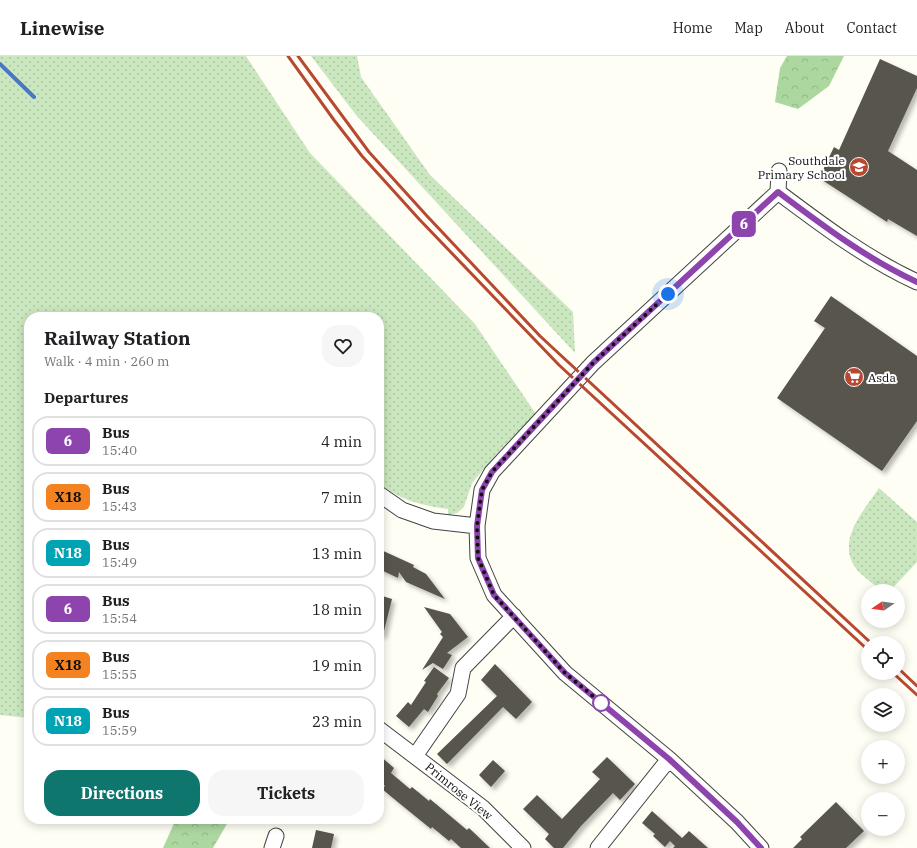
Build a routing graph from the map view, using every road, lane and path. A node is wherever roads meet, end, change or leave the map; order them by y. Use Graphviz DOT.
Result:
graph roads {
  1 [pos="779,171"];
  2 [pos="778,192"];
  3 [pos="917,282"];
  4 [pos="384,497"];
  5 [pos="477,526"];
  6 [pos="514,616"];
  7 [pos="384,733"];
  8 [pos="415,756"];
  9 [pos="669,759"];
  10 [pos="522,848"];
  11 [pos="598,848"];
  12 [pos="761,848"];
  1 -- 2 [label="street"];
  2 -- 3 [label="street"];
  2 -- 5 [label="street"];
  4 -- 5 [label="street"];
  5 -- 6 [label="street"];
  6 -- 8 [label="street, Primrose View"];
  6 -- 9 [label="street"];
  7 -- 8 [label="street"];
  8 -- 10 [label="street, Primrose View"];
  9 -- 11 [label="street"];
  9 -- 12 [label="street"];
}
